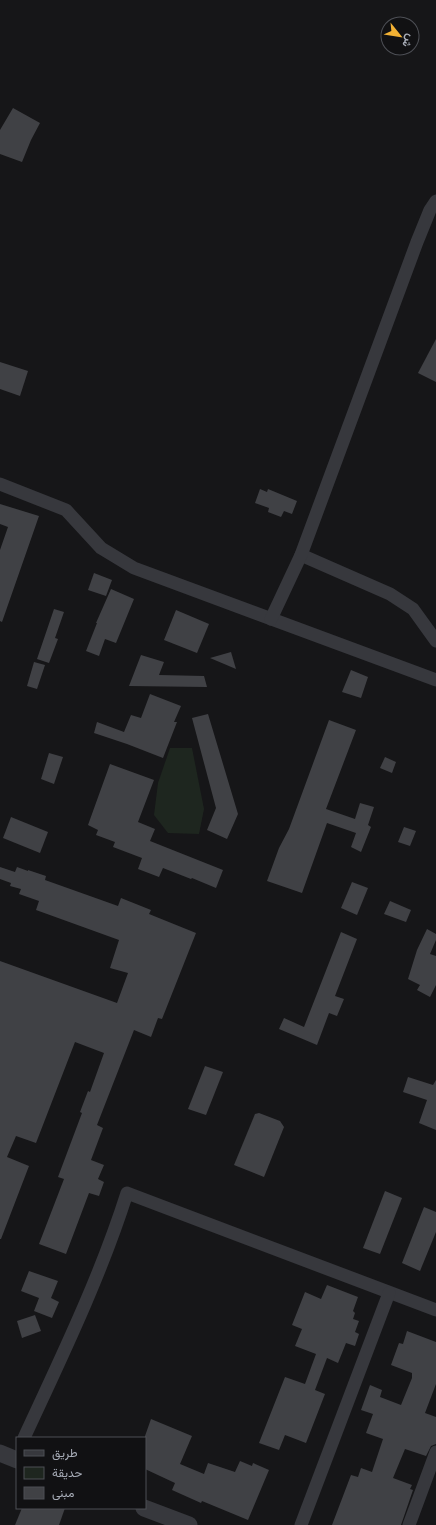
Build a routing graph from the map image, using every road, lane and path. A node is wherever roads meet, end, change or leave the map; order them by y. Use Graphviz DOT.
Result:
graph roads {
  1 [pos="436,201"];
  2 [pos="0,484"];
  3 [pos="301,555"];
  4 [pos="271,619"];
  5 [pos="436,641"];
  6 [pos="436,680"];
  7 [pos="389,1293"];
  8 [pos="436,1310"];
  9 [pos="24,1437"];
  10 [pos="436,1452"];
  11 [pos="146,1509"];
  12 [pos="189,1525"];
  13 [pos="301,1525"];
  14 [pos="409,1525"];
  1 -- 3 [label="street"];
  2 -- 4 [label="street"];
  3 -- 4 [label="street"];
  3 -- 5 [label="street"];
  4 -- 6 [label="street"];
  7 -- 8 [label="street"];
  7 -- 9 [label="street"];
  7 -- 13 [label="street"];
  10 -- 14 [label="street"];
  11 -- 12 [label="street"];
}
